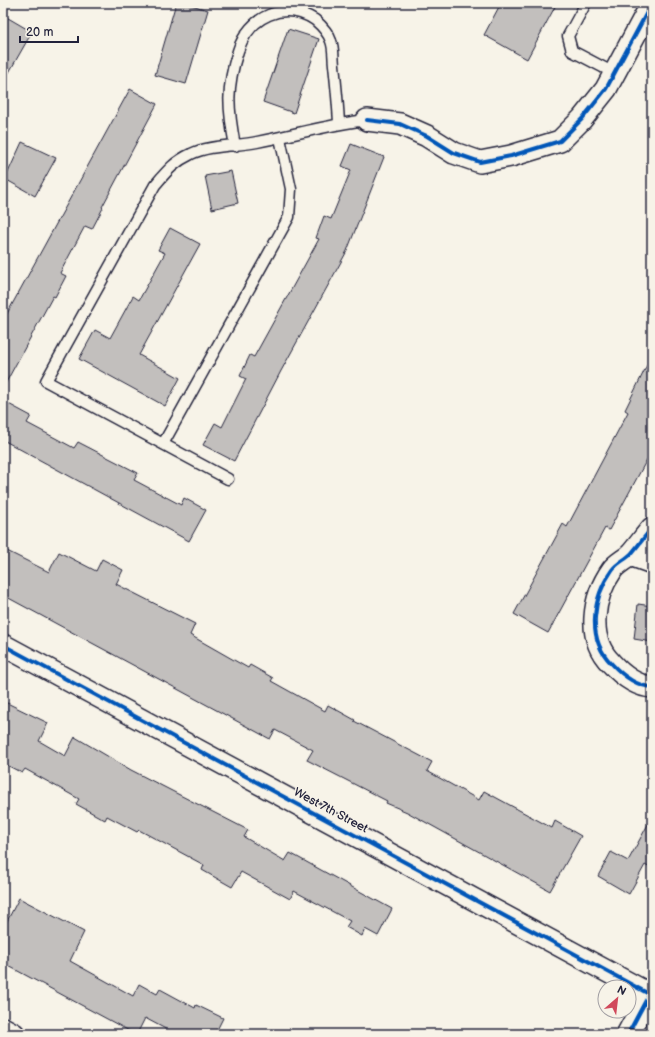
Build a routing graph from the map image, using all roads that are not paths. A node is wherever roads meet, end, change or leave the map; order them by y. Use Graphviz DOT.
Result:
graph roads {
  1 [pos="586,3"];
  2 [pos="652,3"];
  3 [pos="614,73"];
  4 [pos="368,120"];
  5 [pos="339,123"];
  6 [pos="280,138"];
  7 [pos="235,146"];
  8 [pos="163,444"];
  9 [pos="228,479"];
  10 [pos="652,528"];
  11 [pos="630,555"];
  12 [pos="652,563"];
  13 [pos="3,645"];
  14 [pos="652,687"];
  15 [pos="651,991"];
  16 [pos="3,1028"];
  17 [pos="14,1034"];
  18 [pos="628,1034"];
  1 -- 3 [label="lane"];
  2 -- 3 [label="street"];
  3 -- 4 [label="street"];
  4 -- 5 [label="lane"];
  5 -- 6 [label="lane"];
  5 -- 7 [label="lane"];
  6 -- 7 [label="lane"];
  6 -- 8 [label="lane"];
  7 -- 8 [label="lane"];
  8 -- 9 [label="lane"];
  10 -- 11 [label="street"];
  11 -- 12 [label="street"];
  11 -- 14 [label="street"];
  13 -- 15 [label="street, West 7th Street"];
  15 -- 18 [label="street"];
  16 -- 17 [label="street"];
}
